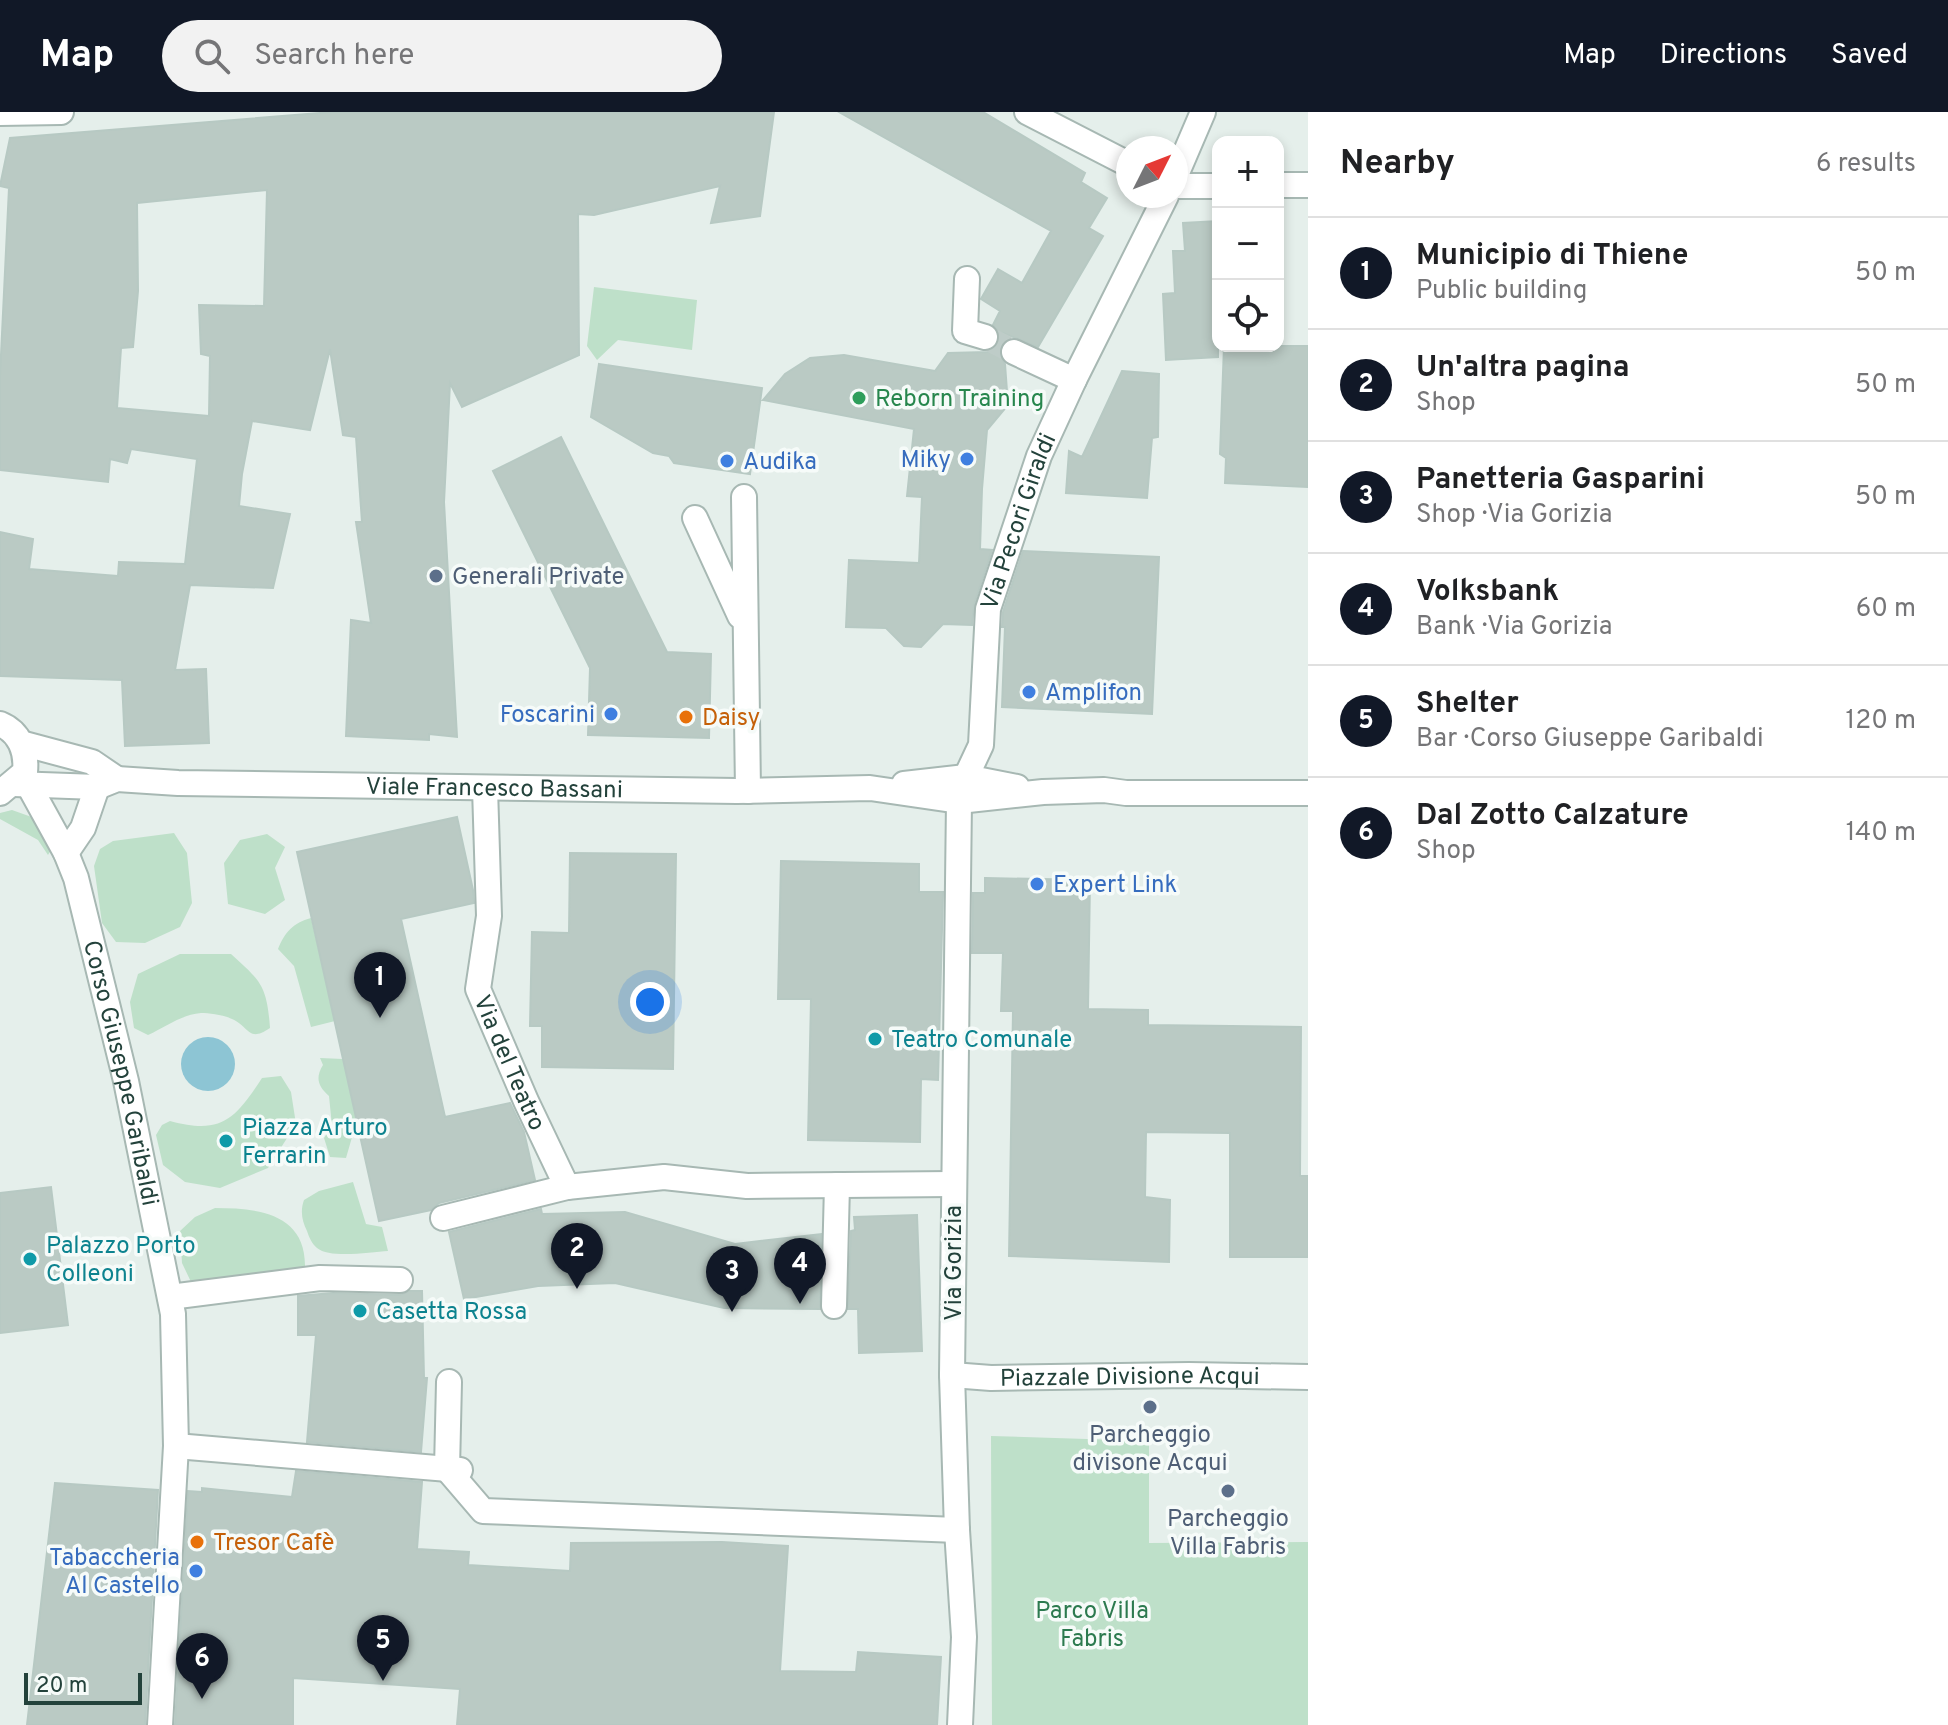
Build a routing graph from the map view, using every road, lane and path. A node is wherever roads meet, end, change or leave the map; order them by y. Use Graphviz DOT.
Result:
graph roads {
  1 [pos="61,112"];
  2 [pos="1027,112"];
  3 [pos="1203,112"];
  4 [pos="0,113"];
  5 [pos="1188,147"];
  6 [pos="1116,158"];
  7 [pos="1284,185"];
  8 [pos="1308,185"];
  9 [pos="1188,186"];
  10 [pos="1212,186"];
  11 [pos="1160,208"];
  12 [pos="967,279"];
  13 [pos="985,337"];
  14 [pos="1014,352"];
  15 [pos="1074,380"];
  16 [pos="744,497"];
  17 [pos="695,518"];
  18 [pos="745,625"];
  19 [pos="0,724"];
  20 [pos="21,743"];
  21 [pos="966,777"];
  22 [pos="107,783"];
  23 [pos="14,787"];
  24 [pos="485,788"];
  25 [pos="870,788"];
  26 [pos="748,791"];
  27 [pos="1043,792"];
  28 [pos="1308,793"];
  29 [pos="959,801"];
  30 [pos="66,853"];
  31 [pos="952,1184"];
  32 [pos="837,1185"];
  33 [pos="567,1187"];
  34 [pos="443,1218"];
  35 [pos="400,1280"];
  36 [pos="170,1297"];
  37 [pos="834,1306"];
  38 [pos="952,1375"];
  39 [pos="1308,1377"];
  40 [pos="449,1382"];
  41 [pos="176,1446"];
  42 [pos="457,1470"];
  43 [pos="957,1530"];
  44 [pos="160,1725"];
  45 [pos="960,1725"];
  1 -- 4 [label="street"];
  2 -- 6 [label="street"];
  3 -- 5 [label="street"];
  7 -- 8 [label="street"];
  9 -- 10 [label="street"];
  11 -- 15 [label="street, Via Pecori Giraldi"];
  12 -- 13 [label="street"];
  14 -- 15 [label="street"];
  15 -- 21 [label="street, Via Pecori Giraldi"];
  16 -- 18 [label="street"];
  17 -- 18 [label="street"];
  18 -- 26 [label="street"];
  19 -- 20 [label="street"];
  20 -- 22 [label="street"];
  20 -- 23 [label="street"];
  21 -- 25 [label="street, Viale Francesco Bassani"];
  21 -- 27 [label="street, Viale Francesco Bassani"];
  22 -- 23 [label="street, Viale Francesco Bassani"];
  22 -- 24 [label="street, Viale Francesco Bassani"];
  22 -- 30 [label="street"];
  23 -- 30 [label="street, Corso Giuseppe Garibaldi"];
  24 -- 26 [label="street, Viale Francesco Bassani"];
  24 -- 33 [label="street, Via del Teatro"];
  25 -- 26 [label="street, Viale Francesco Bassani"];
  25 -- 29 [label="street, Viale Francesco Bassani"];
  27 -- 28 [label="street, Viale Francesco Bassani"];
  27 -- 29 [label="street, Viale Francesco Bassani"];
  29 -- 31 [label="street, Via Gorizia"];
  30 -- 36 [label="street, Corso Giuseppe Garibaldi"];
  31 -- 32 [label="street"];
  31 -- 38 [label="street, Via Gorizia"];
  32 -- 33 [label="street"];
  32 -- 37 [label="street"];
  33 -- 34 [label="street"];
  35 -- 36 [label="street"];
  36 -- 41 [label="street, Corso Giuseppe Garibaldi"];
  38 -- 39 [label="street, Piazzale Divisione Acqui"];
  38 -- 43 [label="street, Via Gorizia"];
  40 -- 42 [label="street"];
  41 -- 42 [label="street"];
  41 -- 44 [label="street, Corso Giuseppe Garibaldi"];
  42 -- 43 [label="street"];
  43 -- 45 [label="street, Via Gorizia"];
}
